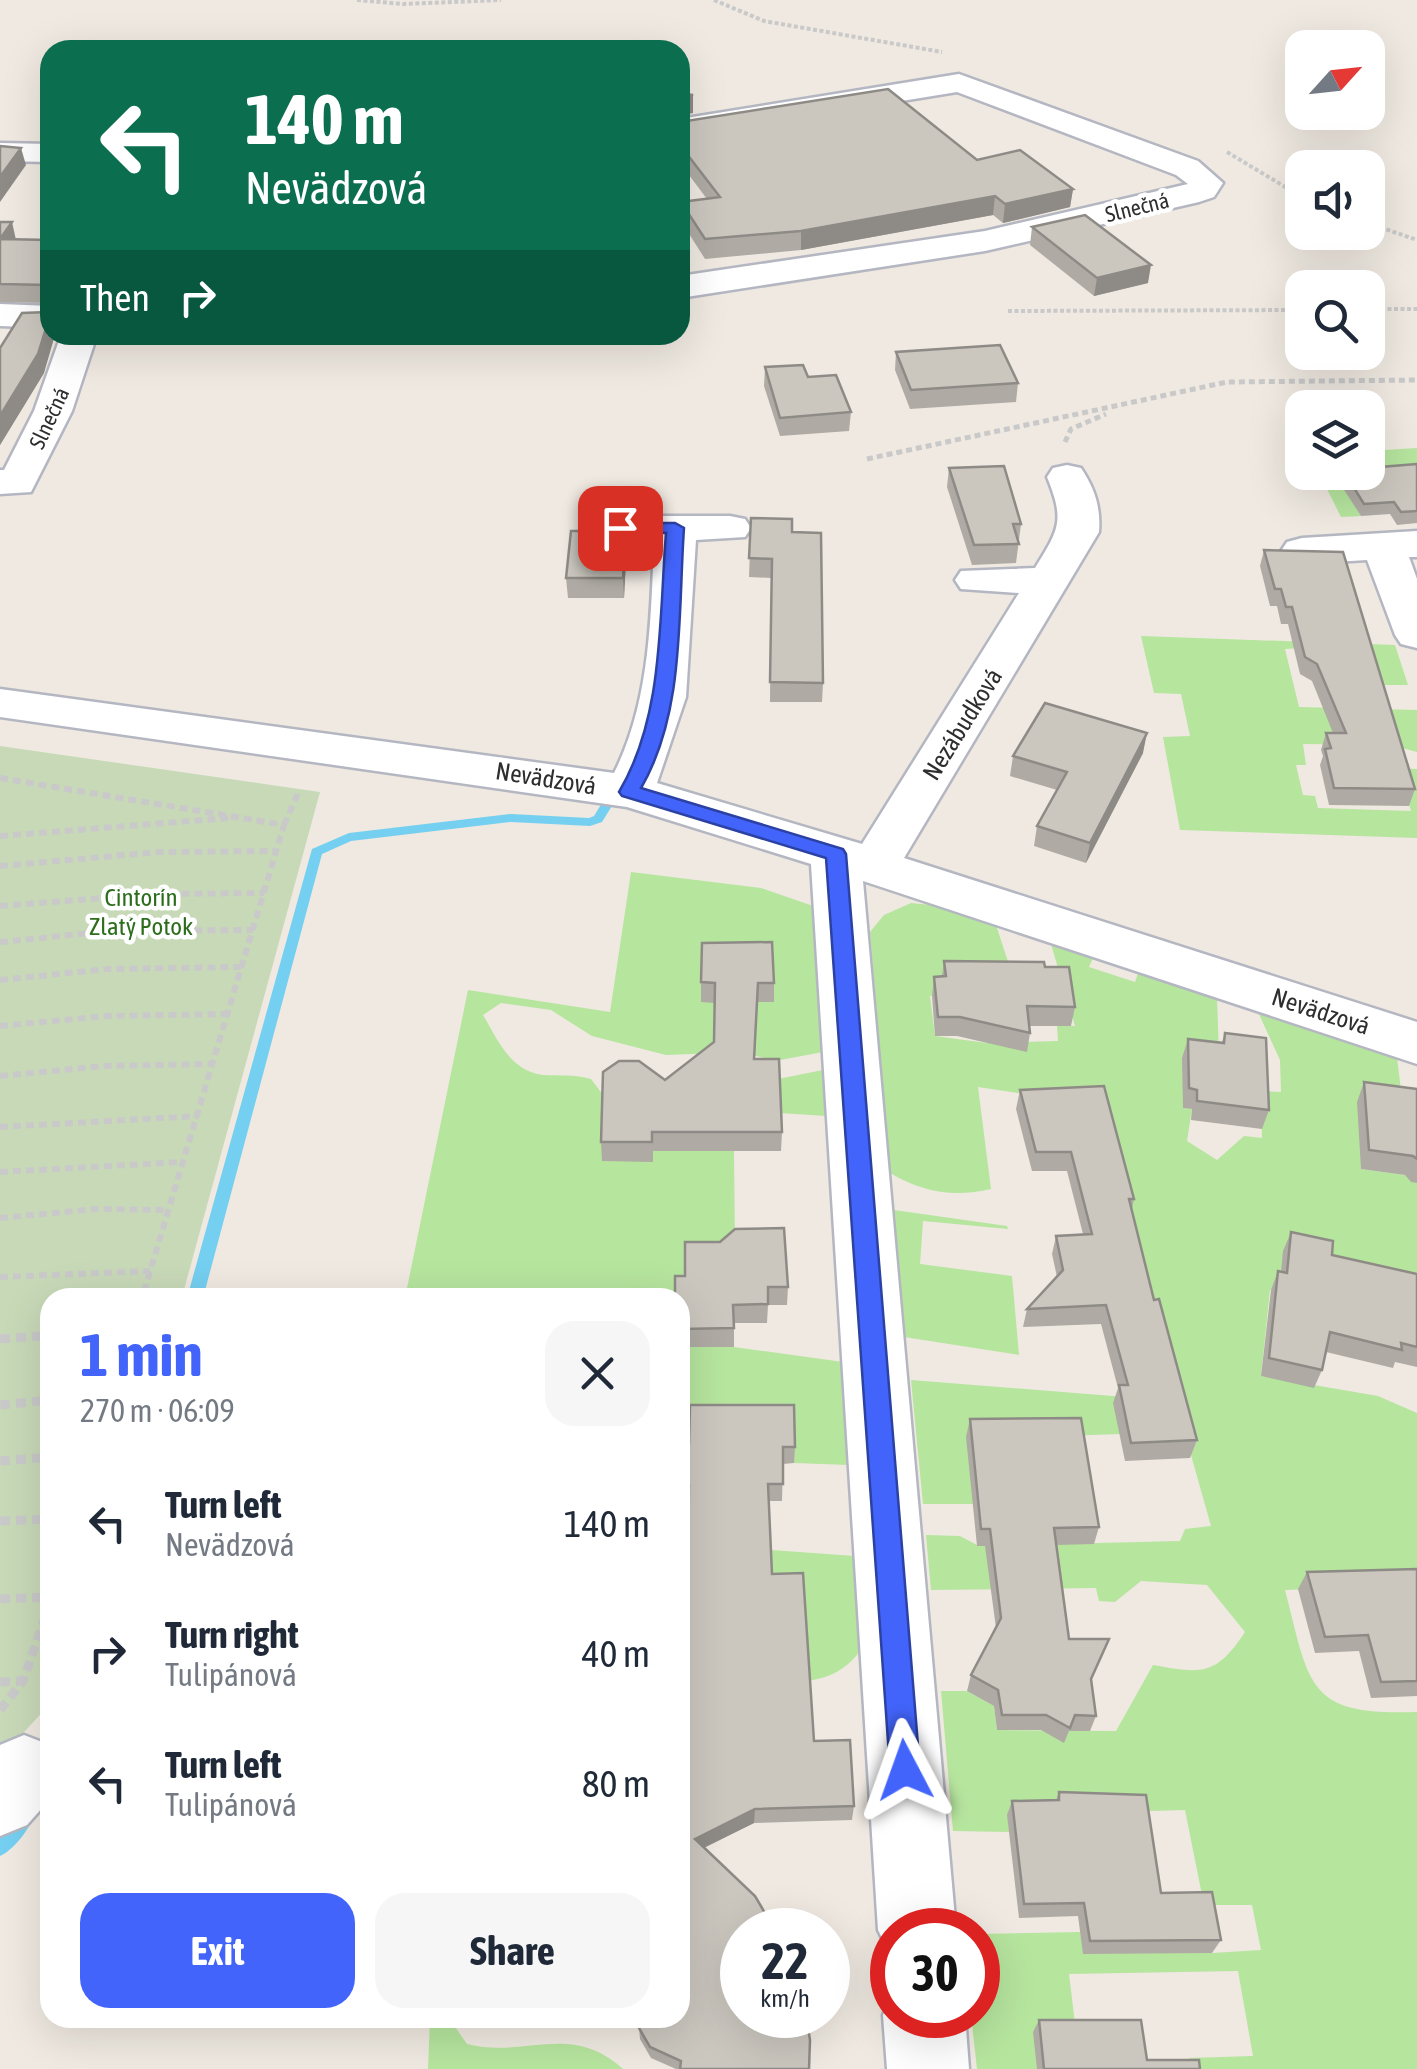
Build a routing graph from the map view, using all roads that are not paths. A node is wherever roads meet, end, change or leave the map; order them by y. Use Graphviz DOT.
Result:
graph roads {
  1 [pos="690,126"];
  2 [pos="0,152"];
  3 [pos="40,153"];
  4 [pos="690,286"];
  5 [pos="0,315"];
  6 [pos="40,317"];
  7 [pos="76,345"];
  8 [pos="1066,477"];
  9 [pos="0,482"];
  10 [pos="620,528"];
  11 [pos="675,528"];
  12 [pos="730,528"];
  13 [pos="1400,546"];
  14 [pos="1302,551"];
  15 [pos="976,580"];
  16 [pos="1050,581"];
  17 [pos="1417,635"];
  18 [pos="0,703"];
  19 [pos="630,792"];
  20 [pos="855,860"];
  21 [pos="1417,1042"];
  22 [pos="916,1908"];
  23 [pos="926,2038"];
  24 [pos="928,2069"];
  1 -- 4 [label="street, Slnečná"];
  2 -- 3 [label="street"];
  5 -- 6 [label="street"];
  7 -- 9 [label="street, Slnečná"];
  8 -- 16 [label="street, Nezábudková"];
  10 -- 11 [label="street"];
  11 -- 12 [label="street"];
  11 -- 19 [label="street"];
  13 -- 14 [label="street"];
  13 -- 17 [label="street"];
  15 -- 16 [label="street"];
  16 -- 20 [label="street, Nezábudková"];
  18 -- 19 [label="street, Nevädzová"];
  19 -- 20 [label="street, Nevädzová"];
  20 -- 21 [label="street, Nevädzová"];
  20 -- 22 [label="street"];
  23 -- 24 [label="street"];
}
